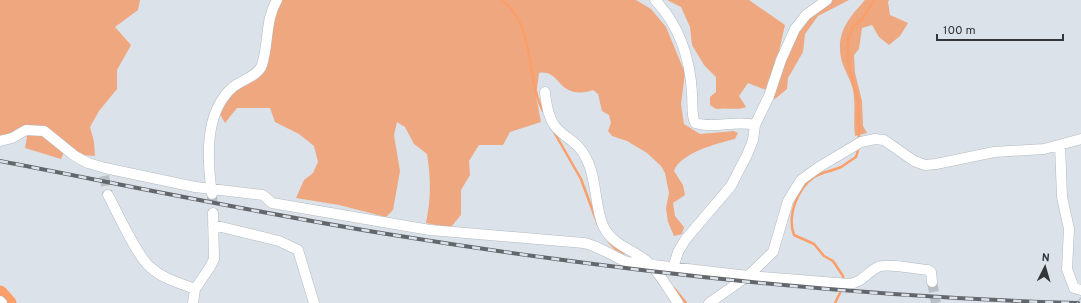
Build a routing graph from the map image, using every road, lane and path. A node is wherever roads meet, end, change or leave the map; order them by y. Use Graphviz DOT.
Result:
graph roads {
  1 [pos="277,0"];
  2 [pos="655,0"];
  3 [pos="827,0"];
  4 [pos="545,92"];
  5 [pos="755,125"];
  6 [pos="1081,139"];
  7 [pos="0,141"];
  8 [pos="1060,145"];
  9 [pos="211,191"];
  10 [pos="108,195"];
  11 [pos="213,213"];
  12 [pos="213,225"];
  13 [pos="650,265"];
  14 [pos="673,268"];
  15 [pos="748,276"];
  16 [pos="932,282"];
  17 [pos="195,289"];
  18 [pos="1080,293"];
  19 [pos="193,303"];
  20 [pos="314,303"];
  21 [pos="678,303"];
  22 [pos="709,303"];
  1 -- 9 [label="street"];
  2 -- 5 [label="street"];
  3 -- 5 [label="street"];
  4 -- 13 [label="street"];
  5 -- 14 [label="street"];
  6 -- 8 [label="street"];
  7 -- 9 [label="street"];
  8 -- 15 [label="street"];
  8 -- 18 [label="street"];
  9 -- 13 [label="street"];
  10 -- 17 [label="street"];
  11 -- 12 [label="street"];
  12 -- 17 [label="street"];
  12 -- 20 [label="street"];
  13 -- 14 [label="street"];
  13 -- 21 [label="street"];
  14 -- 15 [label="street"];
  15 -- 16 [label="street"];
  15 -- 22 [label="street"];
  17 -- 19 [label="street"];
}
